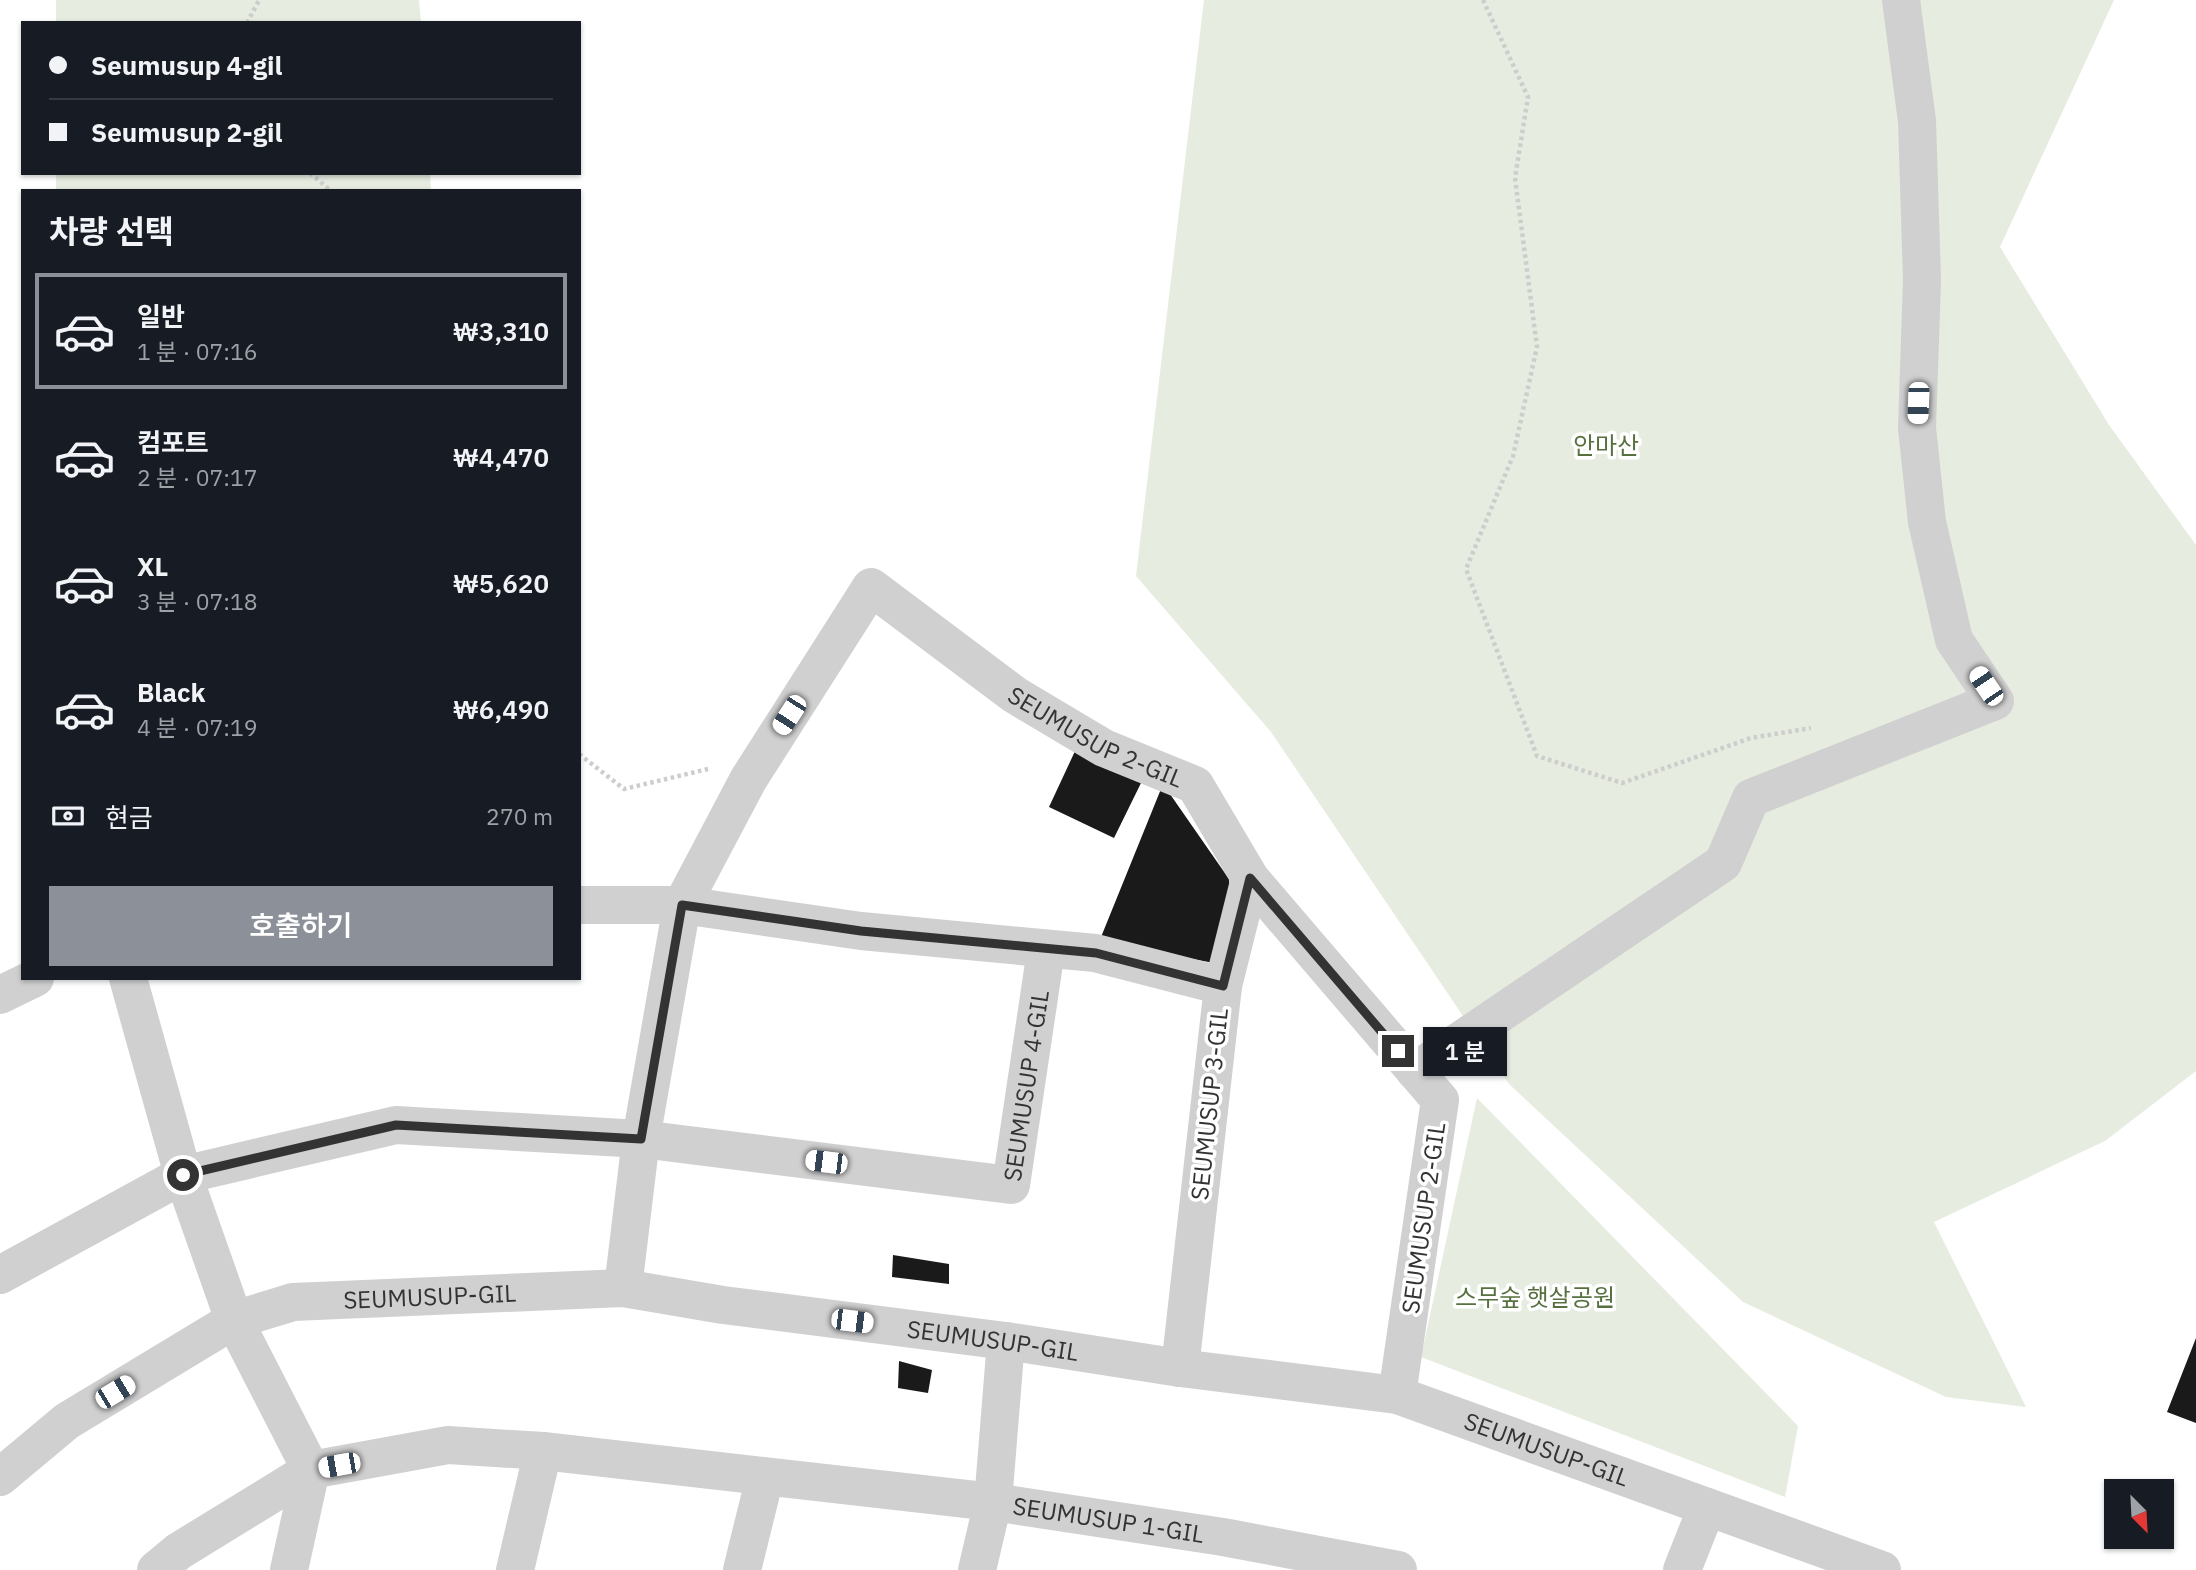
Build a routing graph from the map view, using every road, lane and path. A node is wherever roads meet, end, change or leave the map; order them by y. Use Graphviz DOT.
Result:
graph roads {
  1 [pos="259,0"];
  2 [pos="1483,0"];
  3 [pos="1901,0"];
  4 [pos="248,21"];
  5 [pos="312,175"];
  6 [pos="329,189"];
  7 [pos="1818,727"];
  8 [pos="581,756"];
  9 [pos="762,758"];
  10 [pos="1250,878"];
  11 [pos="581,905"];
  12 [pos="682,905"];
  13 [pos="1046,950"];
  14 [pos="31,980"];
  15 [pos="129,980"];
  16 [pos="1223,986"];
  17 [pos="0,995"];
  18 [pos="1415,1071"];
  19 [pos="641,1139"];
  20 [pos="183,1175"];
  21 [pos="0,1275"];
  22 [pos="623,1288"];
  23 [pos="234,1320"];
  24 [pos="1006,1341"];
  25 [pos="1180,1368"];
  26 [pos="1397,1395"];
  27 [pos="543,1451"];
  28 [pos="311,1470"];
  29 [pos="0,1477"];
  30 [pos="765,1477"];
  31 [pos="993,1502"];
  32 [pos="1707,1507"];
  33 [pos="1219,1554"];
  34 [pos="156,1570"];
  35 [pos="289,1570"];
  36 [pos="515,1570"];
  37 [pos="742,1570"];
  38 [pos="977,1570"];
  39 [pos="1398,1570"];
  40 [pos="1682,1570"];
  41 [pos="1882,1570"];
  1 -- 4 [label="path"];
  2 -- 7 [label="path"];
  3 -- 18 [label="street"];
  5 -- 6 [label="path"];
  8 -- 9 [label="path"];
  9 -- 10 [label="street, SEUMUSUP 2-GIL"];
  9 -- 12 [label="street, SEUMUSUP 2-GIL"];
  10 -- 16 [label="street"];
  10 -- 18 [label="street, SEUMUSUP 2-GIL"];
  11 -- 12 [label="street, SEUMUSUP 3-GIL"];
  12 -- 13 [label="street, SEUMUSUP 3-GIL"];
  12 -- 19 [label="street, SEUMUSUP 2-GIL"];
  13 -- 16 [label="street, SEUMUSUP 3-GIL"];
  13 -- 19 [label="street, SEUMUSUP 4-GIL"];
  14 -- 17 [label="street"];
  15 -- 20 [label="street"];
  16 -- 25 [label="street, SEUMUSUP 3-GIL"];
  18 -- 26 [label="street, SEUMUSUP 2-GIL"];
  19 -- 20 [label="street, SEUMUSUP 4-GIL"];
  19 -- 22 [label="street, SEUMUSUP 2-GIL"];
  20 -- 21 [label="street, SEUMUSUP 4-GIL"];
  20 -- 23 [label="street"];
  22 -- 23 [label="street, SEUMUSUP-GIL"];
  22 -- 24 [label="street, SEUMUSUP-GIL"];
  23 -- 28 [label="street"];
  23 -- 29 [label="street, SEUMUSUP-GIL"];
  24 -- 25 [label="street, SEUMUSUP-GIL"];
  24 -- 31 [label="street"];
  25 -- 26 [label="street, SEUMUSUP-GIL"];
  26 -- 32 [label="street, SEUMUSUP-GIL"];
  27 -- 28 [label="street, SEUMUSUP 1-GIL"];
  27 -- 30 [label="street, SEUMUSUP 1-GIL"];
  27 -- 36 [label="street"];
  28 -- 34 [label="street, SEUMUSUP 1-GIL"];
  28 -- 35 [label="street"];
  30 -- 31 [label="street, SEUMUSUP 1-GIL"];
  30 -- 37 [label="street"];
  31 -- 33 [label="street, SEUMUSUP 1-GIL"];
  31 -- 38 [label="street, SEUMUSUP 1-GIL"];
  32 -- 40 [label="street"];
  32 -- 41 [label="street, SEUMUSUP-GIL"];
  33 -- 39 [label="street, SEUMUSUP 1-GIL"];
}
